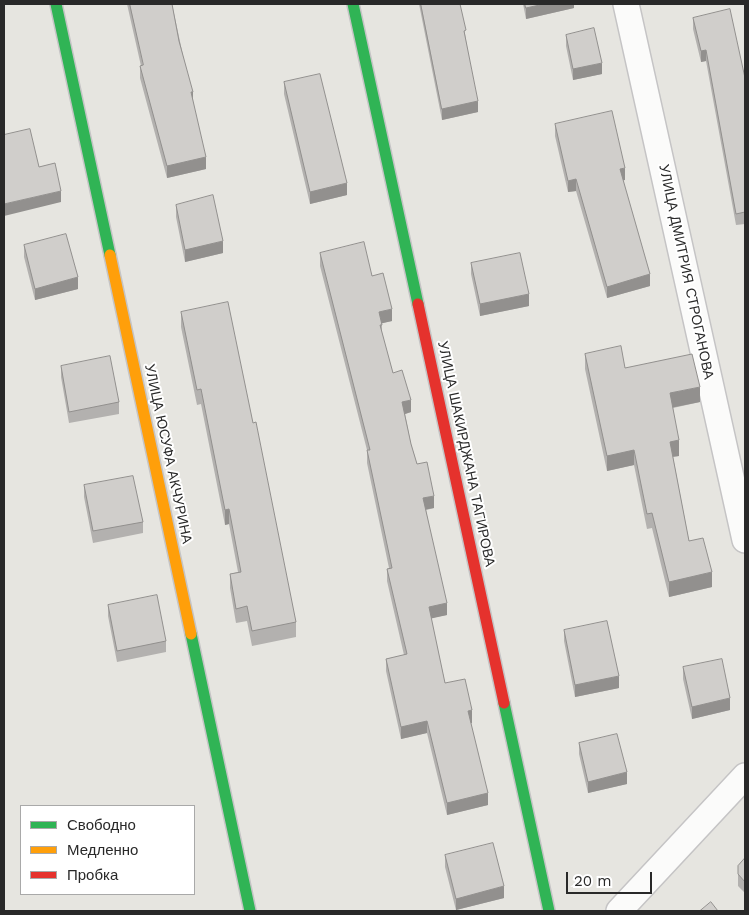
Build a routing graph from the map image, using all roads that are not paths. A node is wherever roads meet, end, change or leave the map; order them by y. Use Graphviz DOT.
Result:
graph roads {
  1 [pos="56,4"];
  2 [pos="353,4"];
  3 [pos="626,4"];
  4 [pos="745,540"];
  5 [pos="745,776"];
  6 [pos="250,911"];
  7 [pos="549,911"];
  8 [pos="619,911"];
  1 -- 6 [label="street, УЛИЦА ЮСУФА АКЧУРИНА"];
  2 -- 7 [label="street, УЛИЦА ШАКИРДЖАНА ТАГИРОВА"];
  3 -- 4 [label="street, УЛИЦА ДМИТРИЯ СТРОГАНОВА"];
  5 -- 8 [label="street"];
}
